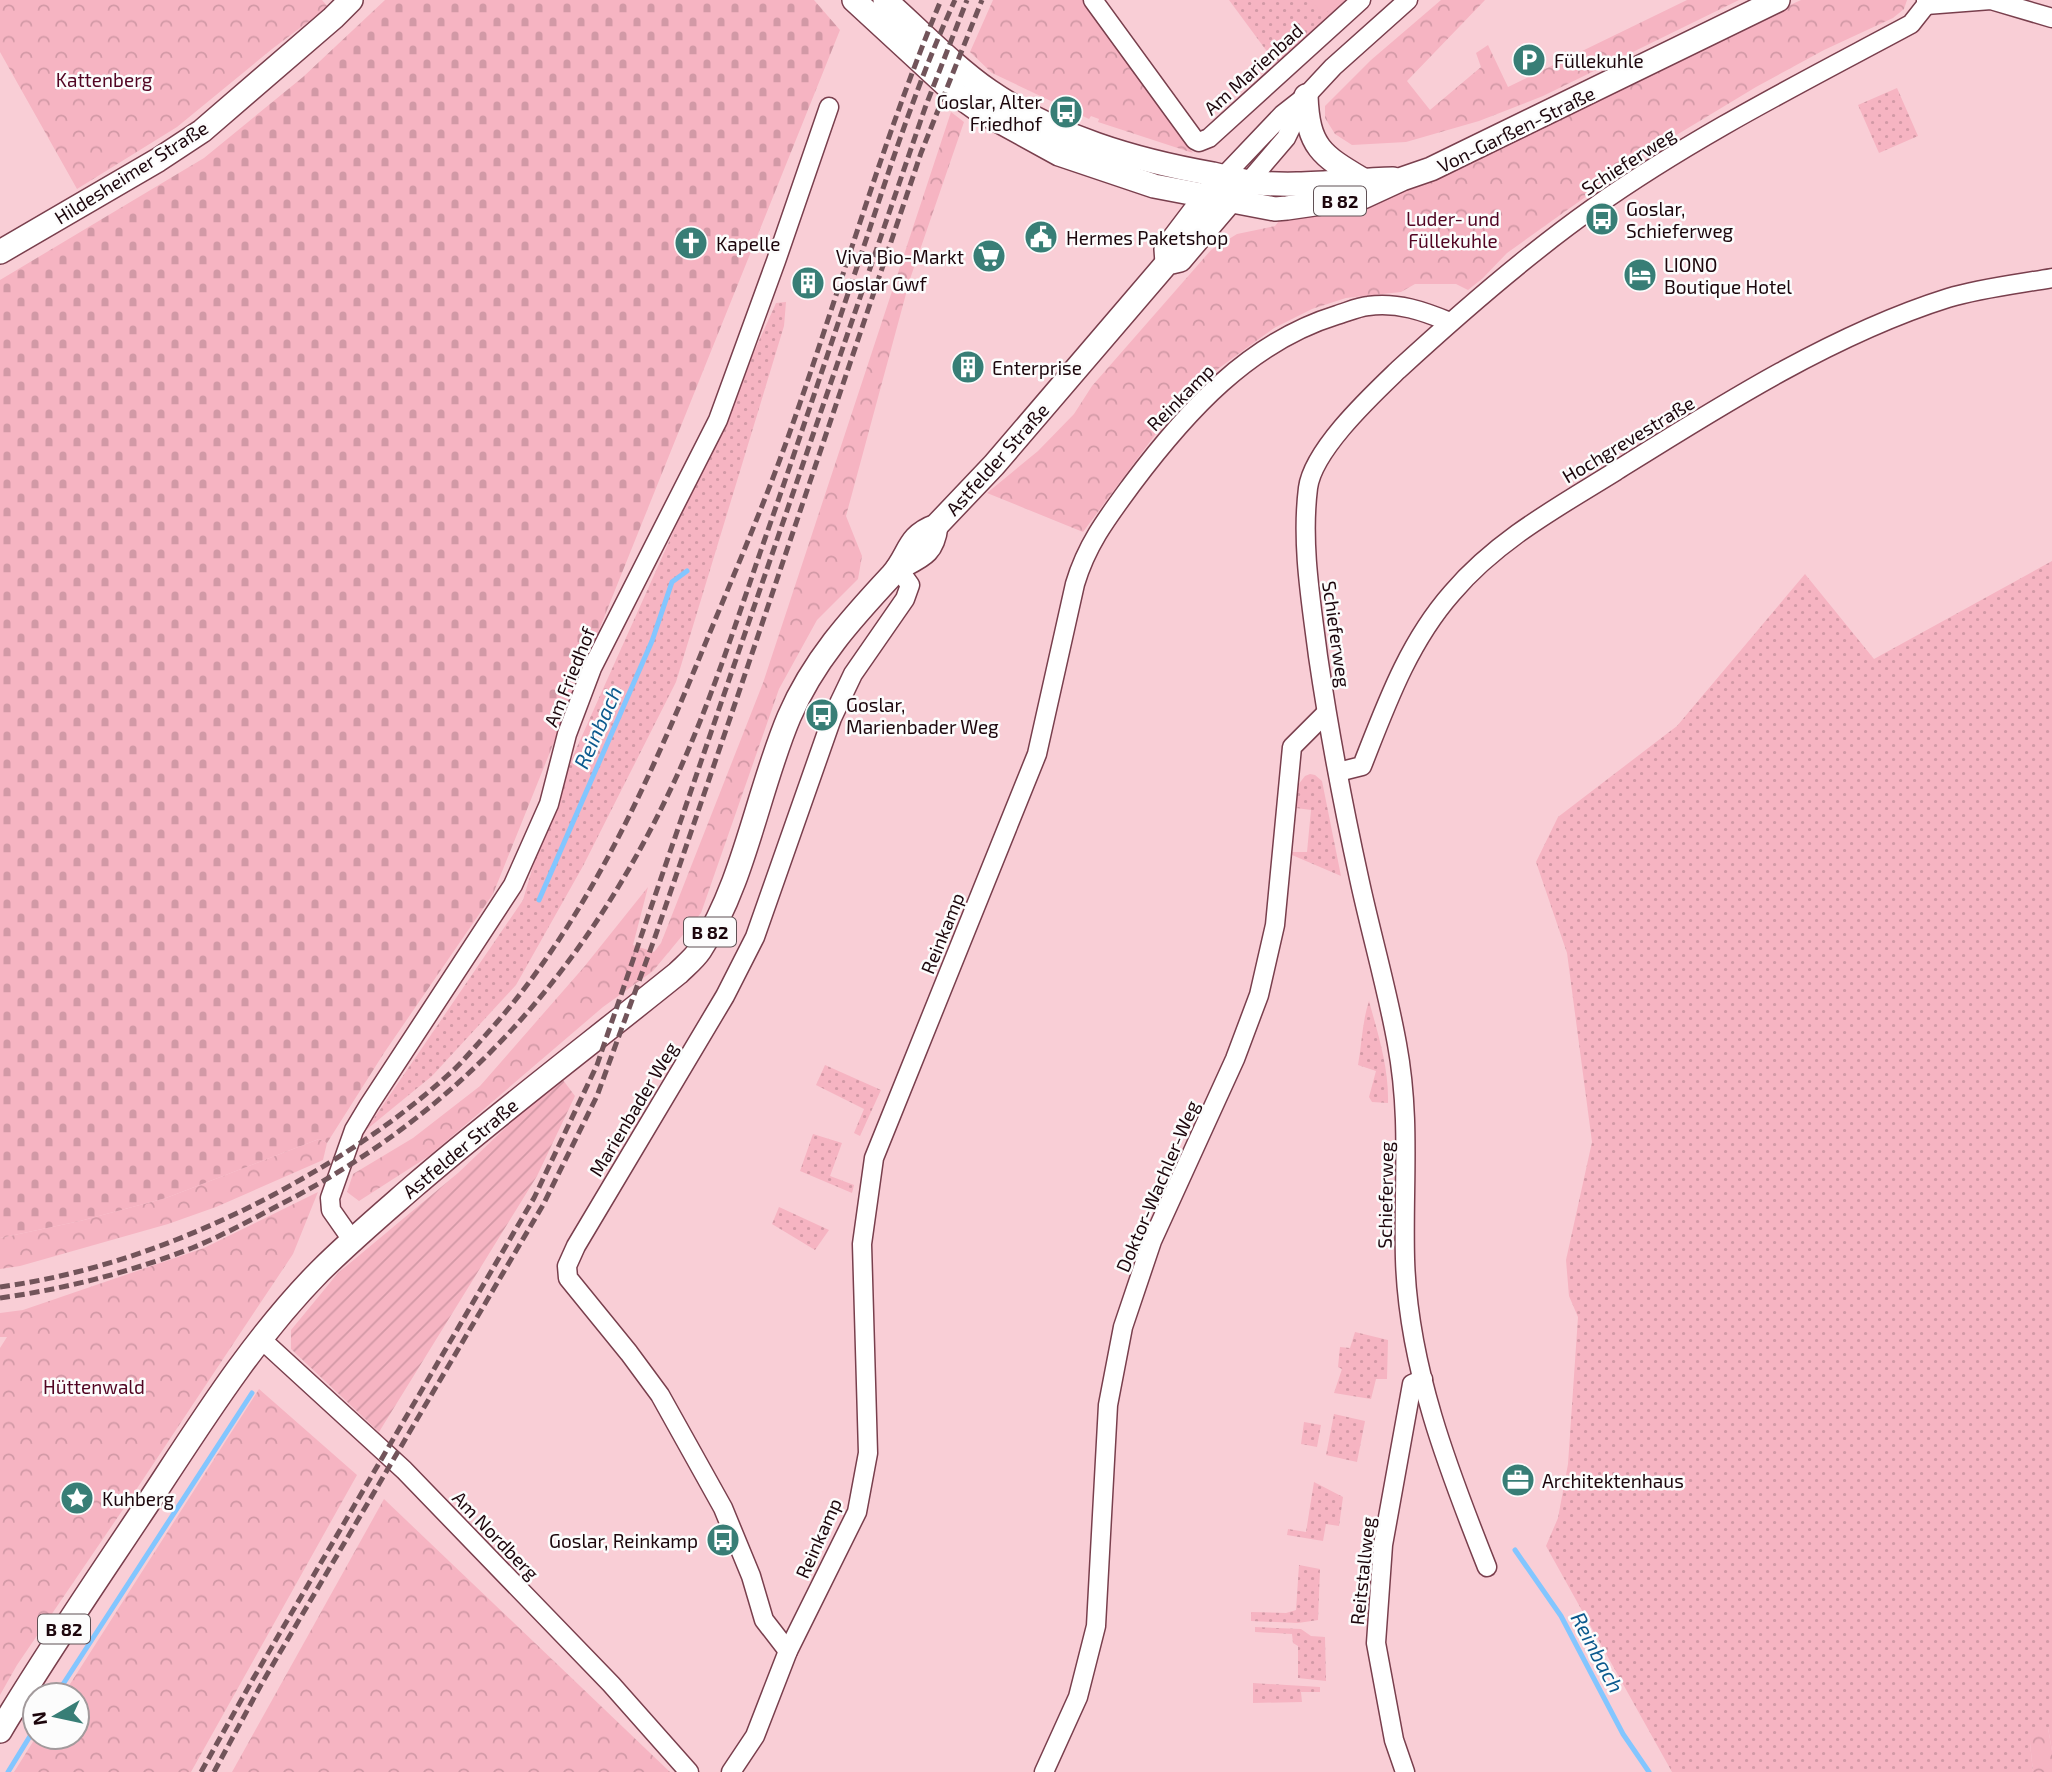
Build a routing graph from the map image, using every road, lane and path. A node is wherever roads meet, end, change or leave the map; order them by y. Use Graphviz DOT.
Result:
graph roads {
  1 [pos="351,0"];
  2 [pos="853,0"];
  3 [pos="885,0"];
  4 [pos="1093,0"];
  5 [pos="1361,0"];
  6 [pos="1408,0"];
  7 [pos="1779,0"];
  8 [pos="1926,2"];
  9 [pos="2052,18"];
  10 [pos="1306,96"];
  11 [pos="829,107"];
  12 [pos="1224,176"];
  13 [pos="1402,179"];
  14 [pos="1363,180"];
  15 [pos="1249,182"];
  16 [pos="1205,196"];
  17 [pos="1231,200"];
  18 [pos="0,252"];
  19 [pos="1167,263"];
  20 [pos="2052,278"];
  21 [pos="1450,322"];
  22 [pos="898,568"];
  23 [pos="1326,713"];
  24 [pos="1338,772"];
  25 [pos="352,1240"];
  26 [pos="261,1339"];
  27 [pos="1423,1379"];
  28 [pos="1487,1567"];
  29 [pos="788,1651"];
  30 [pos="0,1731"];
  31 [pos="689,1772"];
  32 [pos="731,1772"];
  33 [pos="1044,1772"];
  34 [pos="1405,1772"];
  1 -- 18 [label="main road, Hildesheimer Straße"];
  2 -- 16 [label="main road, Von-Garßen-Straße"];
  3 -- 12 [label="main road, Von-Garßen-Straße"];
  4 -- 5 [label="street, Am Marienbad"];
  6 -- 10 [label="street, Astfelder Straße"];
  7 -- 13 [label="main road, Von-Garßen-Straße / B 82"];
  8 -- 9 [label="street"];
  8 -- 21 [label="street, Schieferweg"];
  10 -- 12 [label="street, Astfelder Straße"];
  10 -- 14 [label="main road, B 82"];
  10 -- 15 [label="street, Astfelder Straße"];
  11 -- 25 [label="street, Am Friedhof"];
  12 -- 15 [label="main road, Von-Garßen-Straße / B 82"];
  12 -- 16 [label="main road, Astfelder Straße / B 82"];
  13 -- 14 [label="main road, Von-Garßen-Straße / B 82"];
  13 -- 17 [label="main road, Von-Garßen-Straße / B 82"];
  14 -- 15 [label="main road, Von-Garßen-Straße / B 82"];
  15 -- 17 [label="street, Astfelder Straße / B 82"];
  16 -- 17 [label="main road, Von-Garßen-Straße"];
  16 -- 19 [label="main road, Astfelder Straße / B 82"];
  17 -- 19 [label="main road, Astfelder Straße / B 82"];
  19 -- 22 [label="main road, Astfelder Straße / B 82"];
  20 -- 24 [label="street, Hochgrevestraße"];
  21 -- 23 [label="street, Schieferweg"];
  21 -- 29 [label="street, Reinkamp"];
  22 -- 25 [label="main road, Astfelder Straße / B 82"];
  22 -- 29 [label="street, Marienbader Weg"];
  23 -- 24 [label="street, Schieferweg"];
  23 -- 33 [label="street, Doktor-Wachler-Weg"];
  24 -- 27 [label="street, Schieferweg"];
  25 -- 26 [label="main road, Astfelder Straße / B 82"];
  26 -- 30 [label="main road, Astfelder Straße / B 82"];
  26 -- 31 [label="street, Am Nordberg"];
  27 -- 28 [label="street, Schieferweg"];
  27 -- 34 [label="street, Reitstallweg"];
  29 -- 32 [label="street, Reinkamp"];
}
